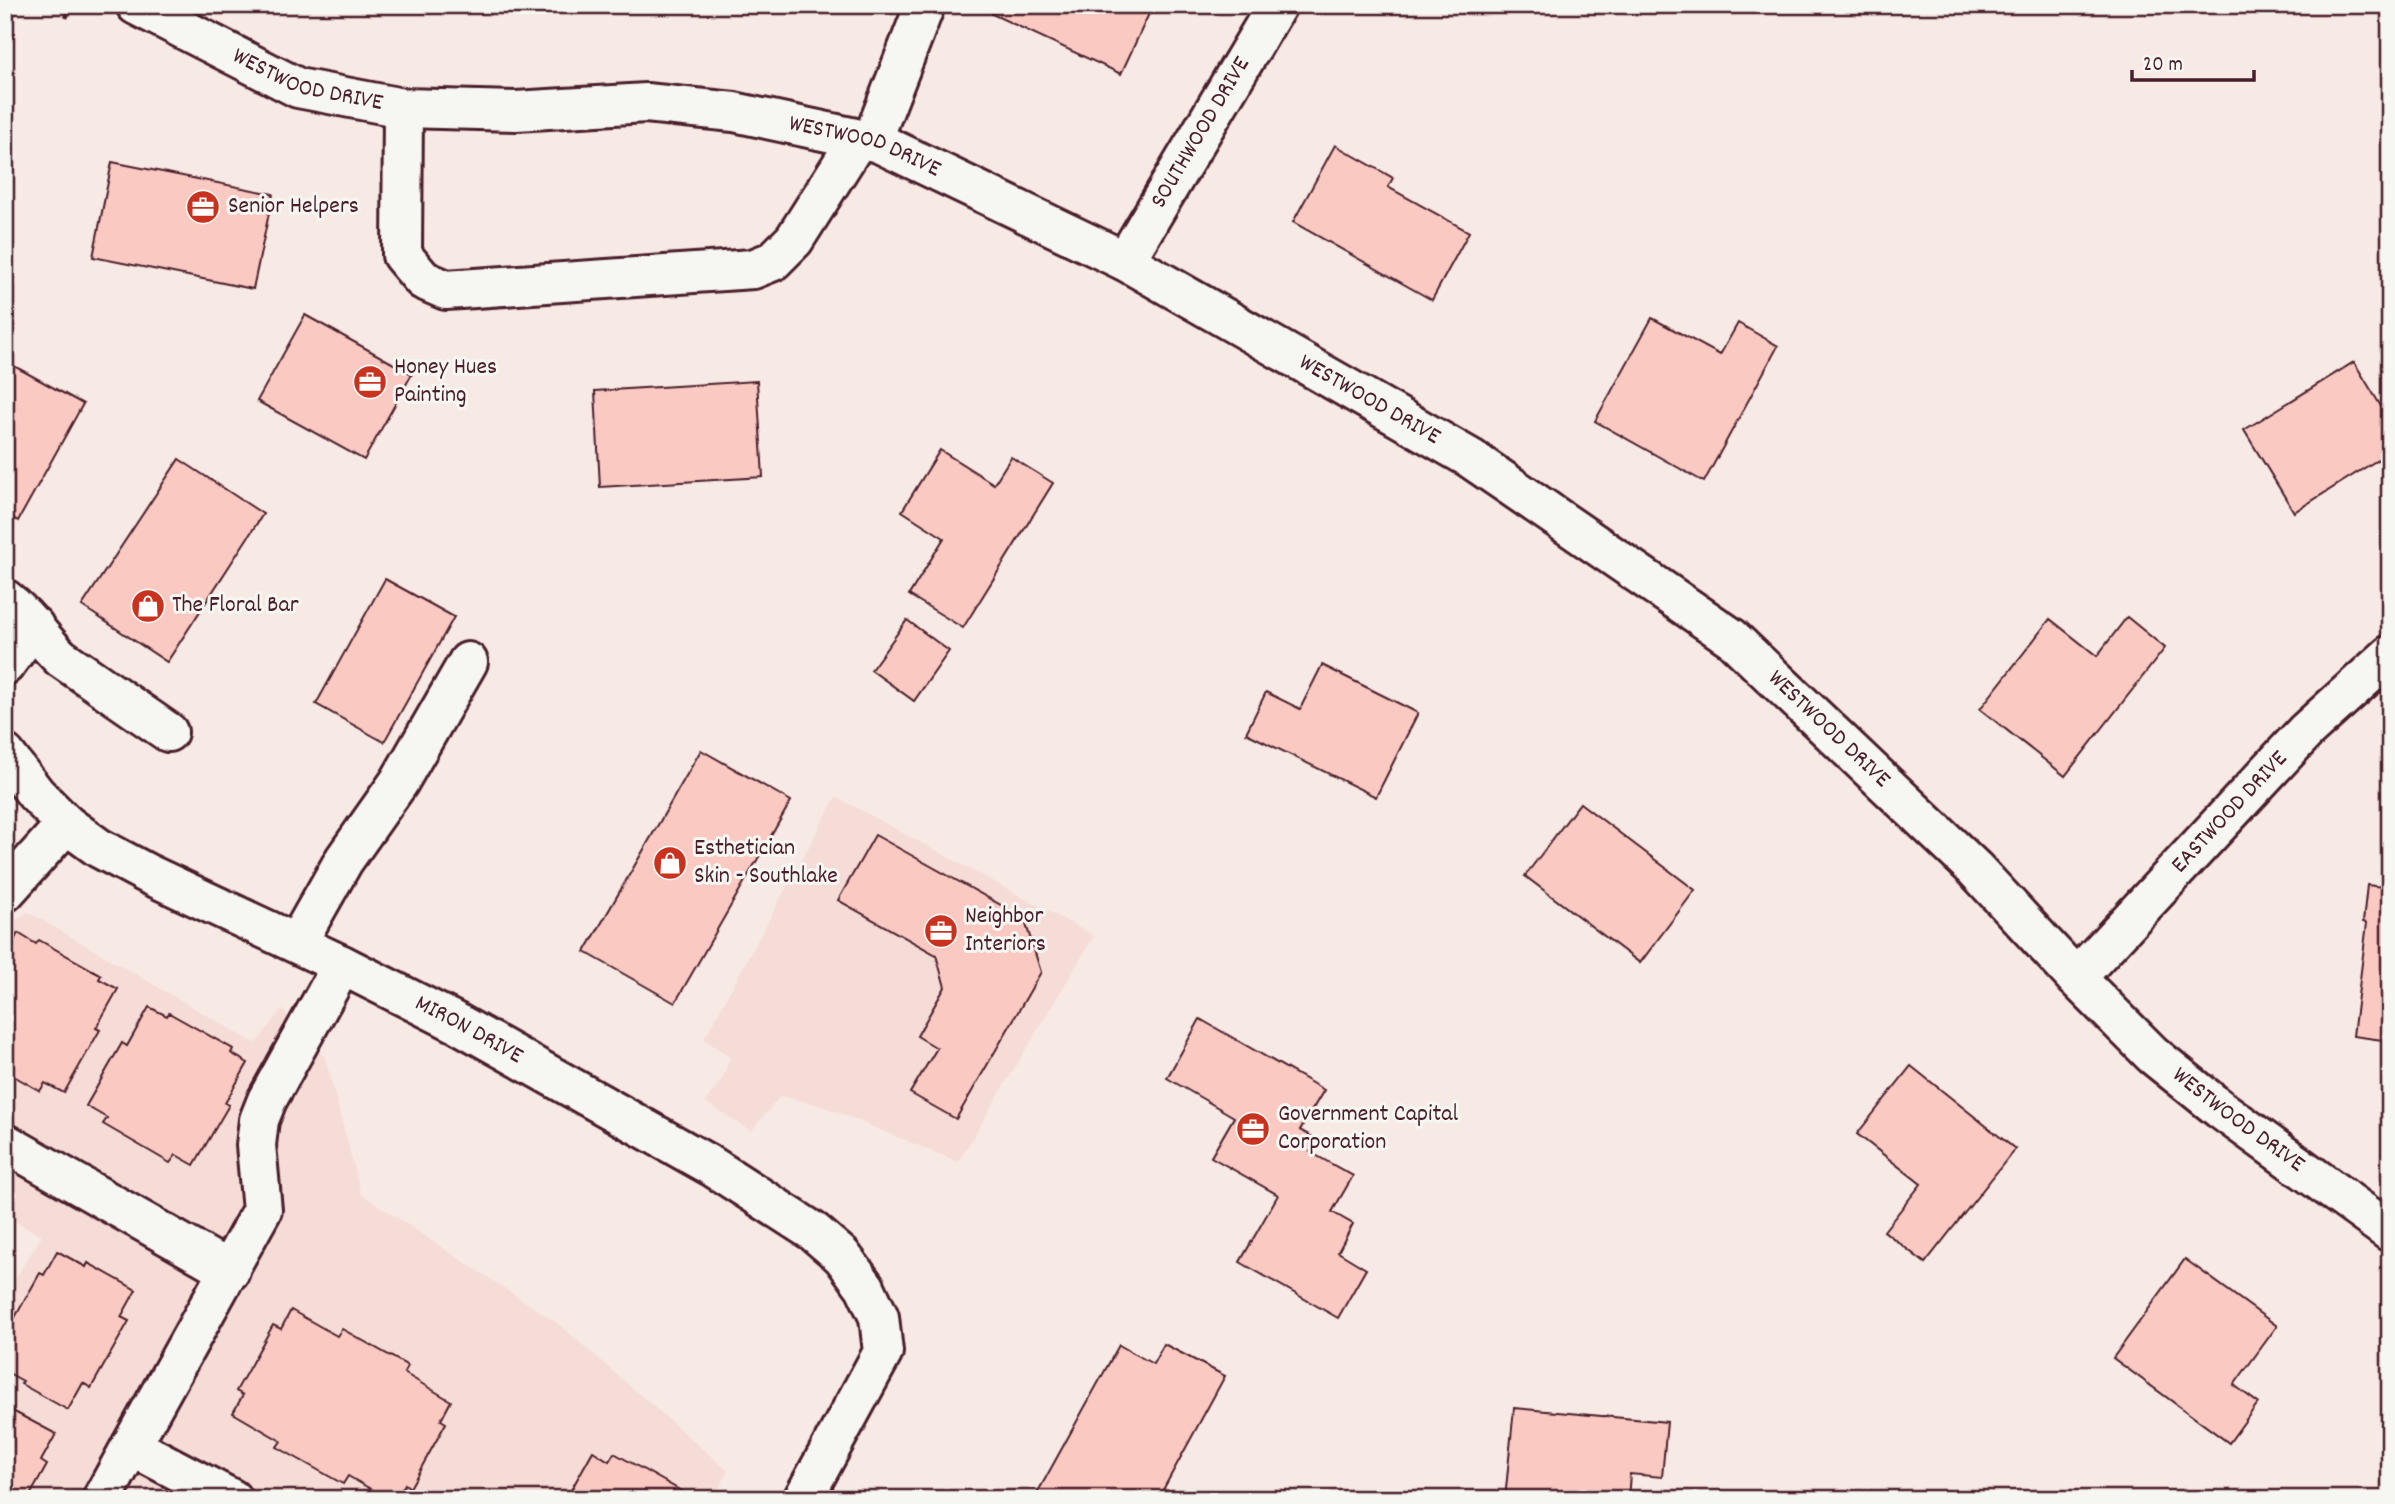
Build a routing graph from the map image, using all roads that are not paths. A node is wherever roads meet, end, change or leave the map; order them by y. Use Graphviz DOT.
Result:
graph roads {
  1 [pos="136,5"];
  2 [pos="925,5"];
  3 [pos="1277,5"];
  4 [pos="402,108"];
  5 [pos="865,140"];
  6 [pos="1125,261"];
  7 [pos="5,599"];
  8 [pos="34,626"];
  9 [pos="2390,655"];
  10 [pos="468,662"];
  11 [pos="5,665"];
  12 [pos="168,732"];
  13 [pos="5,754"];
  14 [pos="66,824"];
  15 [pos="5,892"];
  16 [pos="298,943"];
  17 [pos="342,965"];
  18 [pos="2076,978"];
  19 [pos="5,1143"];
  20 [pos="2390,1232"];
  21 [pos="230,1271"];
  22 [pos="131,1446"];
  23 [pos="102,1499"];
  24 [pos="232,1499"];
  25 [pos="803,1499"];
  1 -- 4 [label="street, WESTWOOD DRIVE"];
  2 -- 5 [label="street"];
  3 -- 6 [label="street, SOUTHWOOD DRIVE"];
  4 -- 5 [label="street, WESTWOOD DRIVE"];
  4 -- 5 [label="street"];
  5 -- 6 [label="street, WESTWOOD DRIVE"];
  6 -- 18 [label="street, WESTWOOD DRIVE"];
  7 -- 8 [label="street"];
  8 -- 11 [label="street"];
  8 -- 12 [label="street"];
  9 -- 18 [label="street, EASTWOOD DRIVE"];
  10 -- 16 [label="street"];
  13 -- 14 [label="street, MIRON DRIVE"];
  14 -- 15 [label="street"];
  14 -- 16 [label="street, MIRON DRIVE"];
  16 -- 17 [label="street, MIRON DRIVE"];
  17 -- 21 [label="street"];
  17 -- 25 [label="street, MIRON DRIVE"];
  18 -- 20 [label="street, WESTWOOD DRIVE"];
  19 -- 21 [label="street"];
  21 -- 22 [label="street"];
  22 -- 23 [label="street"];
  22 -- 24 [label="street"];
}
